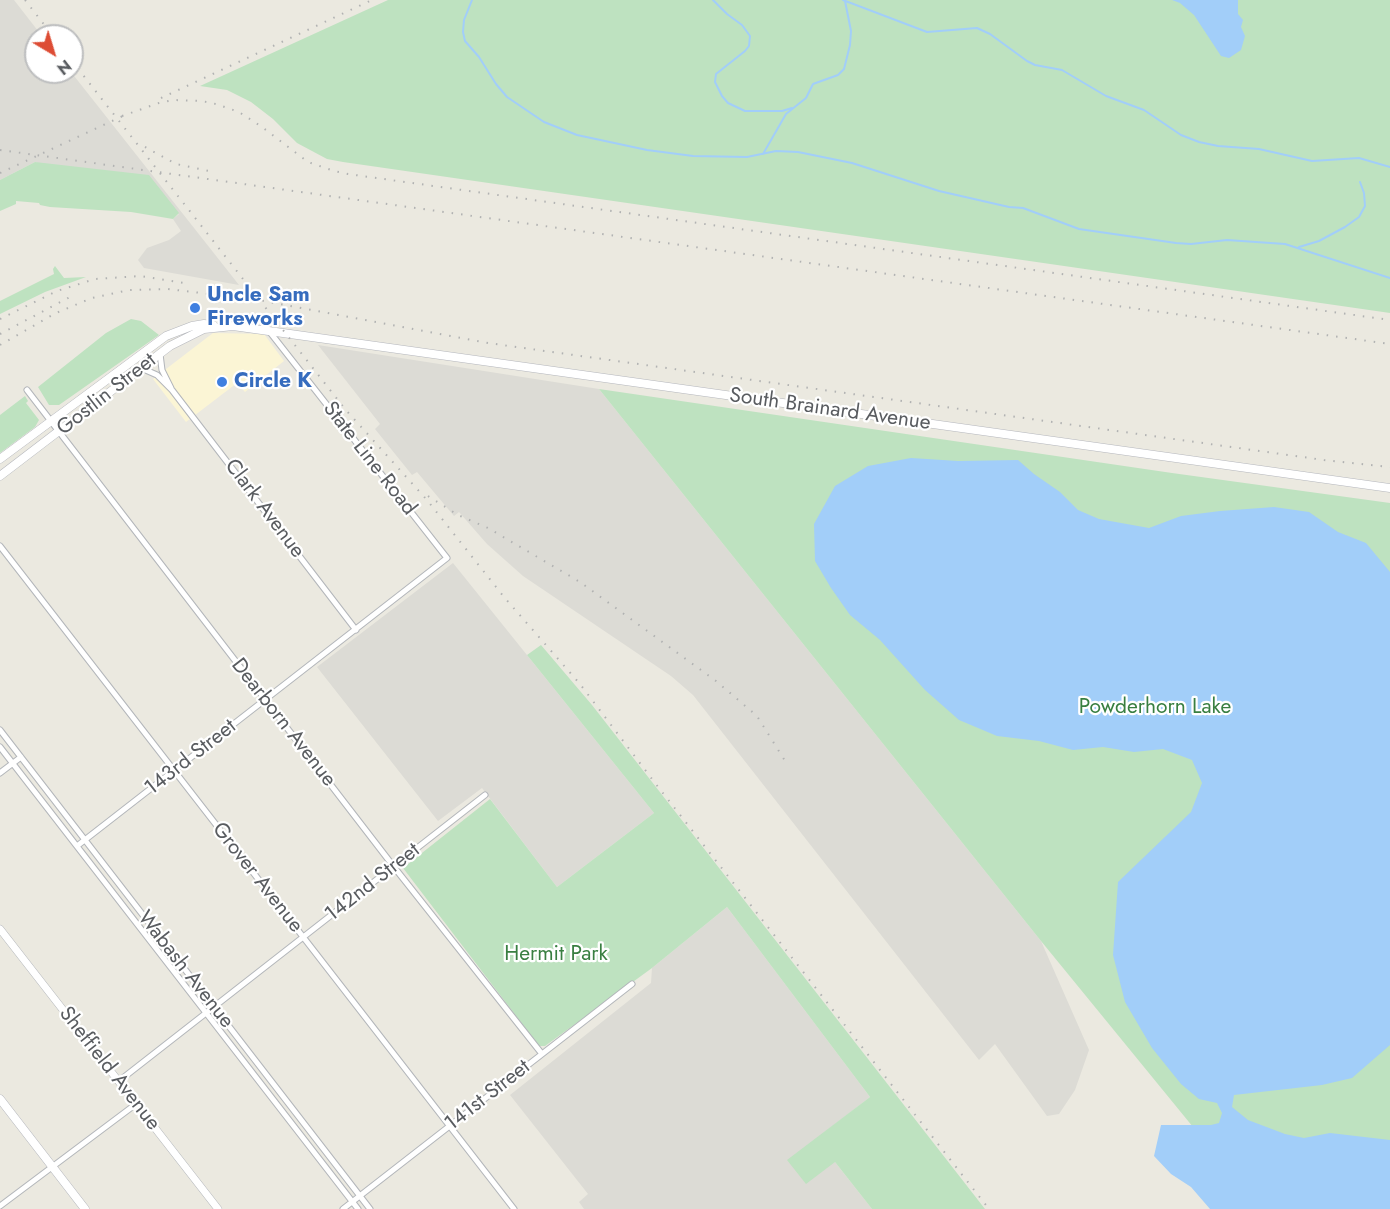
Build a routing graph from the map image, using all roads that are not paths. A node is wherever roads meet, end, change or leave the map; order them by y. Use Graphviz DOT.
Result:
graph roads {
  1 [pos="220,327"];
  2 [pos="269,331"];
  3 [pos="160,354"];
  4 [pos="141,368"];
  5 [pos="27,390"];
  6 [pos="172,390"];
  7 [pos="50,420"];
  8 [pos="59,432"];
  9 [pos="0,459"];
  10 [pos="0,476"];
  11 [pos="1390,488"];
  12 [pos="0,546"];
  13 [pos="447,558"];
  14 [pos="356,630"];
  15 [pos="266,700"];
  16 [pos="0,730"];
  17 [pos="0,747"];
  18 [pos="21,758"];
  19 [pos="13,764"];
  20 [pos="174,771"];
  21 [pos="0,773"];
  22 [pos="485,795"];
  23 [pos="86,840"];
  24 [pos="77,846"];
  25 [pos="394,867"];
  26 [pos="0,929"];
  27 [pos="303,937"];
  28 [pos="3,939"];
  29 [pos="632,984"];
  30 [pos="214,1007"];
  31 [pos="206,1013"];
  32 [pos="542,1054"];
  33 [pos="119,1081"];
  34 [pos="0,1099"];
  35 [pos="136,1104"];
  36 [pos="450,1126"];
  37 [pos="52,1167"];
  38 [pos="360,1196"];
  39 [pos="352,1202"];
  40 [pos="0,1206"];
  41 [pos="85,1209"];
  42 [pos="218,1209"];
  43 [pos="343,1209"];
  44 [pos="358,1209"];
  45 [pos="370,1209"];
  46 [pos="514,1209"];
  1 -- 2 [label="main road, Gostlin Street"];
  1 -- 3 [label="main road, Gostlin Street"];
  1 -- 7 [label="main road, Gostlin Street"];
  2 -- 11 [label="main road, South Brainard Avenue"];
  2 -- 13 [label="street, State Line Road"];
  3 -- 4 [label="main road, Gostlin Street"];
  3 -- 6 [label="street, Clark Avenue"];
  4 -- 6 [label="street, Clark Avenue"];
  4 -- 8 [label="main road, Gostlin Street"];
  5 -- 7 [label="street, Dearborn Avenue"];
  6 -- 14 [label="street, Clark Avenue"];
  7 -- 8 [label="street, Dearborn Avenue"];
  7 -- 9 [label="main road, Gostlin Street"];
  8 -- 10 [label="main road, Gostlin Street"];
  8 -- 15 [label="street, Dearborn Avenue"];
  12 -- 20 [label="street, Grover Avenue"];
  13 -- 14 [label="street, 143rd Street"];
  14 -- 15 [label="street, 143rd Street"];
  15 -- 20 [label="street, 143rd Street"];
  15 -- 25 [label="street, Dearborn Avenue"];
  16 -- 18 [label="street, Wabash Avenue"];
  17 -- 19 [label="street, Wabash Avenue"];
  18 -- 19 [label="street"];
  18 -- 23 [label="street, Wabash Avenue"];
  19 -- 21 [label="street"];
  19 -- 24 [label="street, Wabash Avenue"];
  20 -- 23 [label="street, 143rd Street"];
  20 -- 27 [label="street, Grover Avenue"];
  22 -- 25 [label="street, 142nd Street"];
  23 -- 24 [label="street, 143rd Street"];
  23 -- 30 [label="street, Wabash Avenue"];
  24 -- 31 [label="street, Wabash Avenue"];
  25 -- 27 [label="street, 142nd Street"];
  25 -- 32 [label="street, Dearborn Avenue"];
  26 -- 28 [label="street, Sheffield Avenue"];
  27 -- 30 [label="street, 142nd Street"];
  27 -- 36 [label="street, Grover Avenue"];
  28 -- 33 [label="street, Sheffield Avenue"];
  29 -- 32 [label="street, 141st Street"];
  30 -- 31 [label="street, 142nd Street"];
  30 -- 38 [label="street, Wabash Avenue"];
  31 -- 33 [label="street, 142nd Street"];
  31 -- 39 [label="street, Wabash Avenue"];
  32 -- 36 [label="street, 141st Street"];
  33 -- 35 [label="street, Sheffield Avenue"];
  34 -- 37 [label="main road"];
  35 -- 37 [label="street"];
  35 -- 42 [label="street, Sheffield Avenue"];
  36 -- 38 [label="street, 141st Street"];
  36 -- 46 [label="street, Grover Avenue"];
  37 -- 40 [label="street"];
  37 -- 41 [label="main road"];
  38 -- 39 [label="street, 141st Street"];
  38 -- 45 [label="street, Wabash Avenue"];
  39 -- 43 [label="street, 141st Street"];
  39 -- 44 [label="street, Wabash Avenue"];
}
